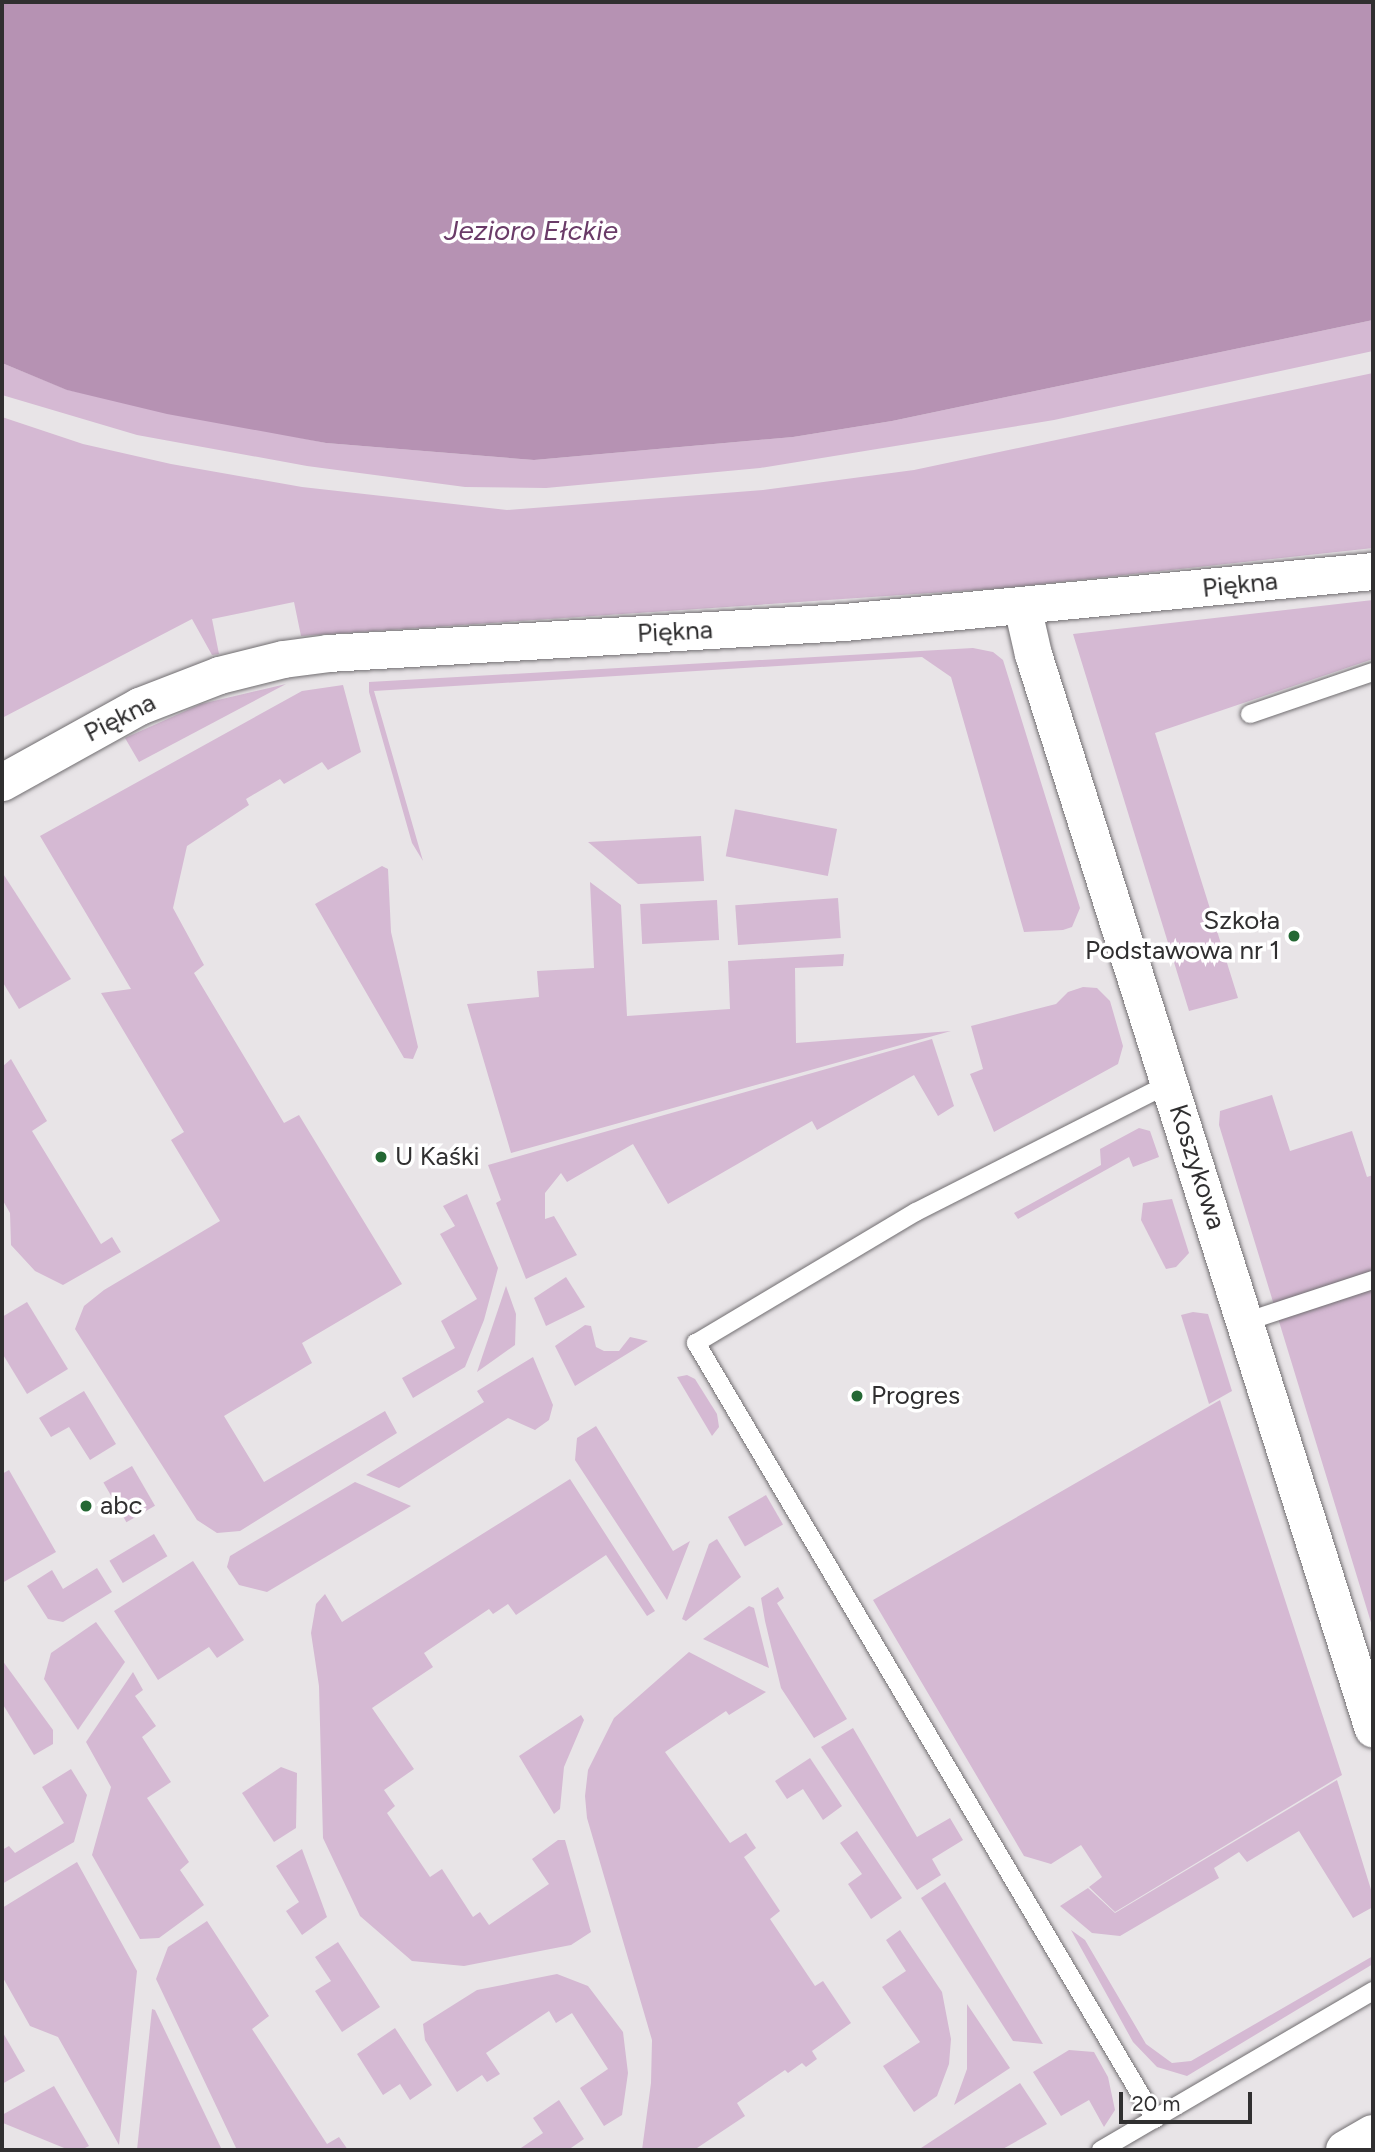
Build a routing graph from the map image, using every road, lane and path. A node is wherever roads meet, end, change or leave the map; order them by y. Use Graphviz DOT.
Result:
graph roads {
  1 [pos="1373,571"];
  2 [pos="1022,606"];
  3 [pos="1373,672"];
  4 [pos="1250,714"];
  5 [pos="2,782"];
  6 [pos="1170,1083"];
  7 [pos="1373,1280"];
  8 [pos="1245,1322"];
  9 [pos="1373,1729"];
  10 [pos="1373,1991"];
  11 [pos="1155,2119"];
  12 [pos="1373,2134"];
  13 [pos="1101,2150"];
  14 [pos="1345,2150"];
  1 -- 2 [label="street, Piękna"];
  2 -- 5 [label="street, Piękna"];
  2 -- 6 [label="street, Koszykowa"];
  3 -- 4 [label="lane"];
  6 -- 8 [label="street, Koszykowa"];
  6 -- 11 [label="lane"];
  7 -- 8 [label="lane"];
  8 -- 9 [label="street, Koszykowa"];
  10 -- 11 [label="lane"];
  11 -- 13 [label="lane"];
  12 -- 14 [label="street"];
}
